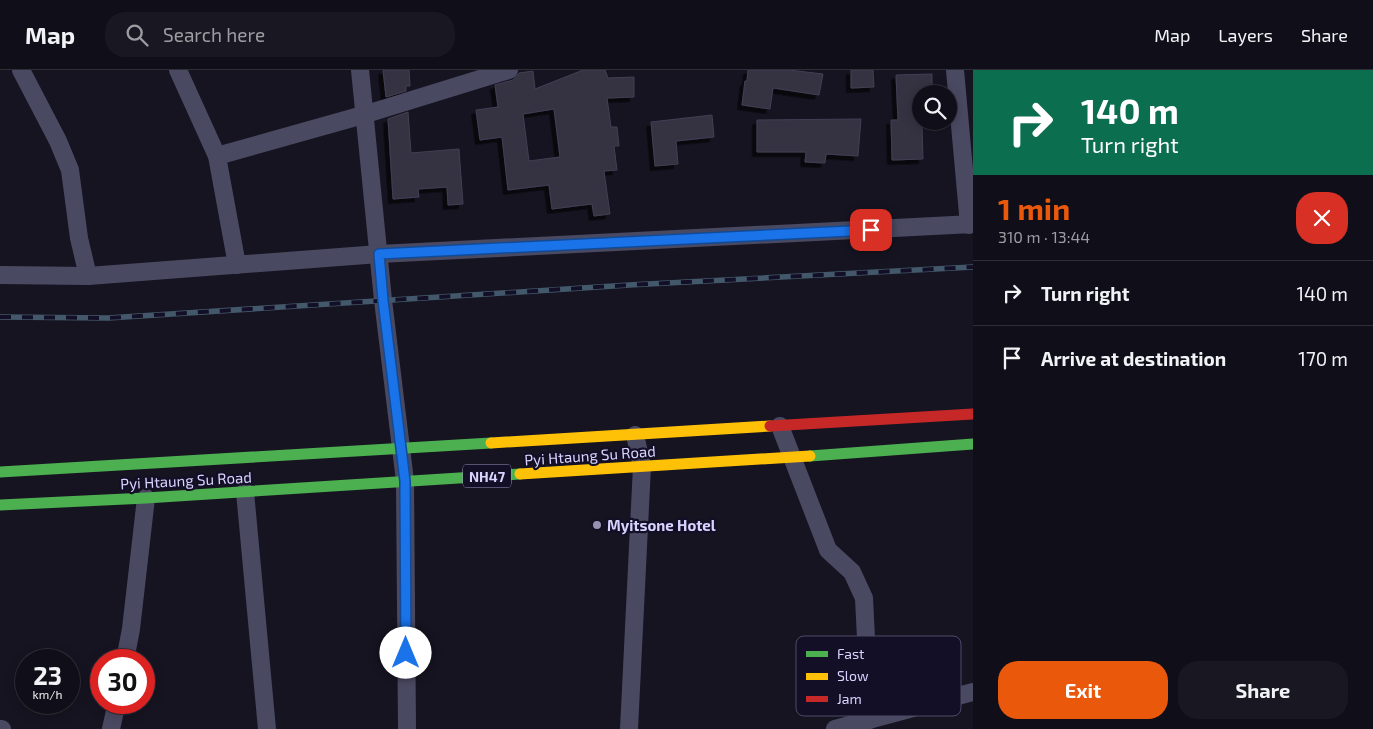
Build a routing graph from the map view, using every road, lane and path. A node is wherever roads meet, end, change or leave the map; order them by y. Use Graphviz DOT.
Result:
graph roads {
  1 [pos="21,70"];
  2 [pos="178,70"];
  3 [pos="360,70"];
  4 [pos="509,70"];
  5 [pos="954,70"];
  6 [pos="363,114"];
  7 [pos="217,156"];
  8 [pos="971,224"];
  9 [pos="379,254"];
  10 [pos="237,265"];
  11 [pos="0,276"];
  12 [pos="88,276"];
  13 [pos="973,414"];
  14 [pos="780,426"];
  15 [pos="922,433"];
  16 [pos="635,435"];
  17 [pos="973,444"];
  18 [pos="402,449"];
  19 [pos="793,457"];
  20 [pos="642,466"];
  21 [pos="0,472"];
  22 [pos="405,481"];
  23 [pos="245,492"];
  24 [pos="146,498"];
  25 [pos="0,505"];
  26 [pos="866,636"];
  27 [pos="127,649"];
  28 [pos="114,714"];
  29 [pos="870,716"];
  30 [pos="885,716"];
  31 [pos="870,720"];
  32 [pos="111,729"];
  33 [pos="267,729"];
  34 [pos="407,729"];
  35 [pos="629,729"];
  36 [pos="835,729"];
  1 -- 12 [label="street"];
  2 -- 7 [label="street"];
  3 -- 6 [label="street"];
  4 -- 6 [label="street"];
  5 -- 8 [label="street"];
  6 -- 7 [label="street"];
  6 -- 9 [label="street"];
  7 -- 10 [label="street"];
  8 -- 9 [label="street"];
  9 -- 10 [label="street"];
  9 -- 18 [label="street"];
  10 -- 12 [label="street"];
  11 -- 12 [label="street"];
  13 -- 15 [label="highway, Pyi Htaung Su Road / NH47"];
  14 -- 15 [label="highway, Pyi Htaung Su Road / NH47"];
  14 -- 16 [label="highway, Pyi Htaung Su Road / NH47"];
  14 -- 19 [label="street"];
  15 -- 17 [label="highway, Pyi Htaung Su Road / NH47"];
  15 -- 19 [label="highway, Pyi Htaung Su Road / NH47"];
  16 -- 18 [label="highway, Pyi Htaung Su Road / NH47"];
  16 -- 20 [label="street"];
  18 -- 21 [label="highway, Pyi Htaung Su Road / NH47"];
  18 -- 22 [label="street"];
  19 -- 20 [label="highway, Pyi Htaung Su Road / NH47"];
  19 -- 26 [label="street"];
  20 -- 22 [label="highway, Pyi Htaung Su Road / NH47"];
  20 -- 35 [label="street"];
  22 -- 23 [label="highway, Pyi Htaung Su Road / NH47"];
  22 -- 34 [label="street"];
  23 -- 24 [label="highway, Pyi Htaung Su Road / NH47"];
  23 -- 33 [label="street"];
  24 -- 25 [label="highway, Pyi Htaung Su Road / NH47"];
  24 -- 27 [label="street"];
  28 -- 32 [label="street"];
  29 -- 31 [label="street"];
  30 -- 31 [label="street"];
  31 -- 36 [label="street"];
}
